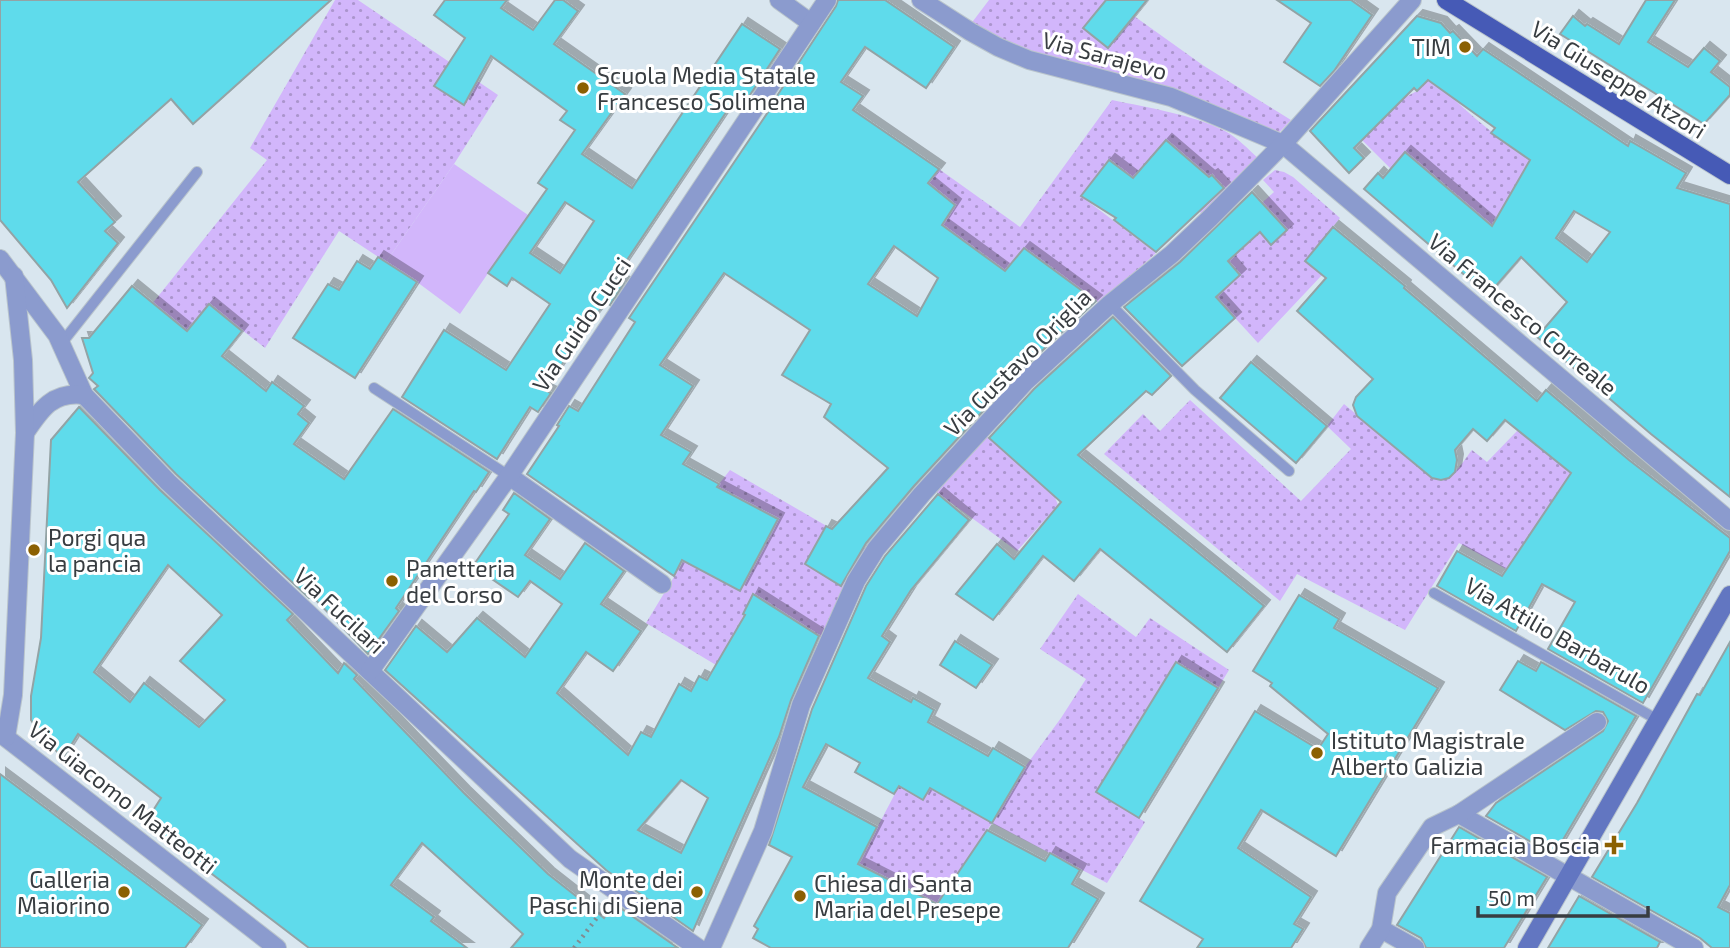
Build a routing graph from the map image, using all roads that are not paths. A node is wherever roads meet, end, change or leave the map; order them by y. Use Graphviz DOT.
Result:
graph roads {
  1 [pos="779,0"];
  2 [pos="827,0"];
  3 [pos="921,0"];
  4 [pos="1412,0"];
  5 [pos="1446,0"];
  6 [pos="811,23"];
  7 [pos="1283,144"];
  8 [pos="197,172"];
  9 [pos="1730,175"];
  10 [pos="0,259"];
  11 [pos="14,275"];
  12 [pos="1110,304"];
  13 [pos="61,344"];
  14 [pos="374,388"];
  15 [pos="85,396"];
  16 [pos="25,433"];
  17 [pos="1289,471"];
  18 [pos="509,476"];
  19 [pos="1730,521"];
  20 [pos="662,584"];
  21 [pos="1434,593"];
  22 [pos="1730,595"];
  23 [pos="370,671"];
  24 [pos="1658,720"];
  25 [pos="1597,722"];
  26 [pos="3,735"];
  27 [pos="1459,814"];
  28 [pos="1568,878"];
  29 [pos="1381,929"];
  30 [pos="1672,943"];
  31 [pos="276,948"];
  32 [pos="698,948"];
  33 [pos="711,948"];
  34 [pos="1369,948"];
  35 [pos="1415,948"];
  36 [pos="1527,948"];
  37 [pos="1694,948"];
  1 -- 6 [label="street"];
  2 -- 6 [label="street, Via Guido Cucci"];
  3 -- 7 [label="street, Via Sarajevo"];
  4 -- 7 [label="street, Via Gustavo Origlia"];
  5 -- 9 [label="main road, Via Giuseppe Atzori"];
  6 -- 18 [label="street, Via Guido Cucci"];
  7 -- 12 [label="street, Via Gustavo Origlia"];
  7 -- 19 [label="street, Via Francesco Correale"];
  8 -- 13 [label="lane"];
  10 -- 11 [label="street, Via Fucilari"];
  11 -- 13 [label="street, Via Fucilari"];
  11 -- 16 [label="street, Via Giacomo Matteotti"];
  12 -- 17 [label="lane"];
  12 -- 33 [label="street, Via Gustavo Origlia"];
  13 -- 15 [label="street, Via Fucilari"];
  14 -- 18 [label="lane"];
  15 -- 16 [label="street"];
  15 -- 23 [label="street, Via Fucilari"];
  16 -- 26 [label="street, Via Giacomo Matteotti"];
  18 -- 20 [label="street"];
  18 -- 23 [label="street, Via Guido Cucci"];
  21 -- 24 [label="lane, Via Attilio Barbarulo"];
  22 -- 24 [label="street, Via Attilio Barbarulo"];
  23 -- 32 [label="street, Via Fucilari"];
  24 -- 28 [label="street, Via Attilio Barbarulo"];
  25 -- 27 [label="street"];
  26 -- 31 [label="street, Via Giacomo Matteotti"];
  27 -- 28 [label="street"];
  27 -- 29 [label="street"];
  28 -- 30 [label="street"];
  28 -- 36 [label="street, Via Attilio Barbarulo"];
  29 -- 34 [label="street"];
  29 -- 35 [label="street"];
  30 -- 37 [label="street"];
}
